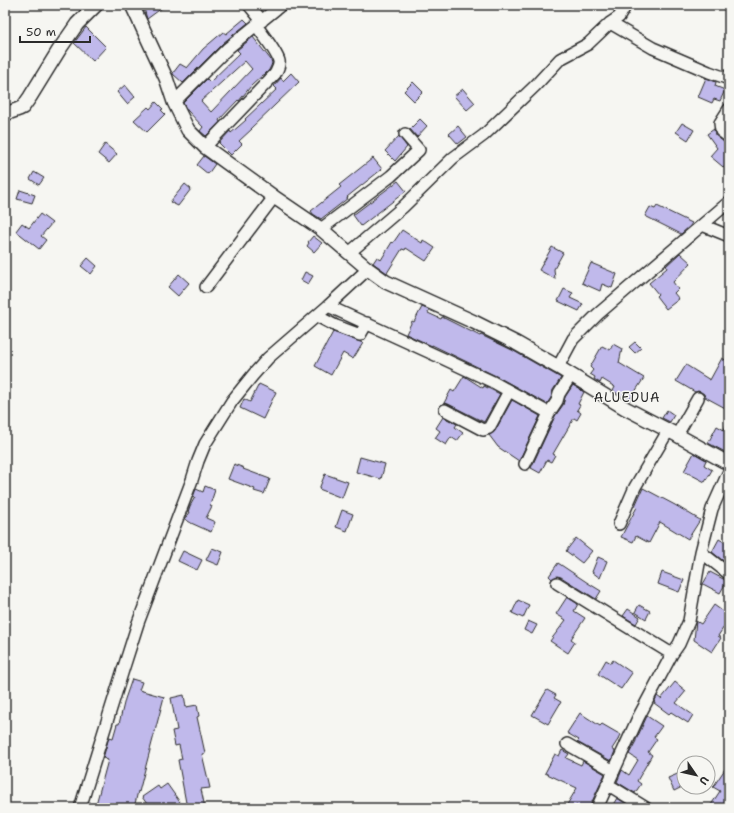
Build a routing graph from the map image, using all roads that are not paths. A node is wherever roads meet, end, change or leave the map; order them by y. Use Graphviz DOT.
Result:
graph roads {
  1 [pos="96,5"];
  2 [pos="132,5"];
  3 [pos="249,5"];
  4 [pos="281,5"];
  5 [pos="626,5"];
  6 [pos="259,23"];
  7 [pos="610,23"];
  8 [pos="729,80"];
  9 [pos="174,102"];
  10 [pos="729,109"];
  11 [pos="5,114"];
  12 [pos="405,134"];
  13 [pos="729,137"];
  14 [pos="206,147"];
  15 [pos="274,197"];
  16 [pos="729,202"];
  17 [pos="702,225"];
  18 [pos="321,229"];
  19 [pos="729,236"];
  20 [pos="350,253"];
  21 [pos="368,269"];
  22 [pos="206,287"];
  23 [pos="328,306"];
  24 [pos="317,316"];
  25 [pos="367,323"];
  26 [pos="558,367"];
  27 [pos="571,375"];
  28 [pos="509,391"];
  29 [pos="698,398"];
  30 [pos="445,410"];
  31 [pos="549,413"];
  32 [pos="673,433"];
  33 [pos="729,462"];
  34 [pos="525,464"];
  35 [pos="729,472"];
  36 [pos="619,524"];
  37 [pos="701,552"];
  38 [pos="729,574"];
  39 [pos="557,583"];
  40 [pos="672,654"];
  41 [pos="567,744"];
  42 [pos="614,771"];
  43 [pos="607,784"];
  44 [pos="80,808"];
  45 [pos="597,808"];
  46 [pos="646,808"];
  1 -- 11 [label="street"];
  2 -- 9 [label="street"];
  3 -- 6 [label="street"];
  4 -- 6 [label="street"];
  5 -- 7 [label="street"];
  6 -- 9 [label="street"];
  6 -- 14 [label="street"];
  7 -- 8 [label="street"];
  7 -- 20 [label="street"];
  9 -- 14 [label="street"];
  10 -- 13 [label="street"];
  12 -- 18 [label="street"];
  14 -- 15 [label="street"];
  15 -- 18 [label="street"];
  15 -- 22 [label="street"];
  16 -- 17 [label="street"];
  17 -- 19 [label="street"];
  17 -- 26 [label="street"];
  18 -- 20 [label="street"];
  20 -- 21 [label="street"];
  21 -- 23 [label="street"];
  21 -- 26 [label="street"];
  23 -- 24 [label="street"];
  23 -- 25 [label="street"];
  24 -- 25 [label="street"];
  24 -- 44 [label="street"];
  25 -- 28 [label="street"];
  26 -- 27 [label="street"];
  27 -- 31 [label="street"];
  27 -- 32 [label="street"];
  28 -- 30 [label="street"];
  28 -- 31 [label="street"];
  29 -- 32 [label="street"];
  31 -- 34 [label="street"];
  32 -- 33 [label="street"];
  32 -- 36 [label="street"];
  35 -- 37 [label="street"];
  37 -- 38 [label="street"];
  37 -- 40 [label="street"];
  39 -- 40 [label="street"];
  40 -- 42 [label="street"];
  41 -- 42 [label="street"];
  42 -- 43 [label="street"];
  43 -- 45 [label="street"];
  43 -- 46 [label="street"];
}
